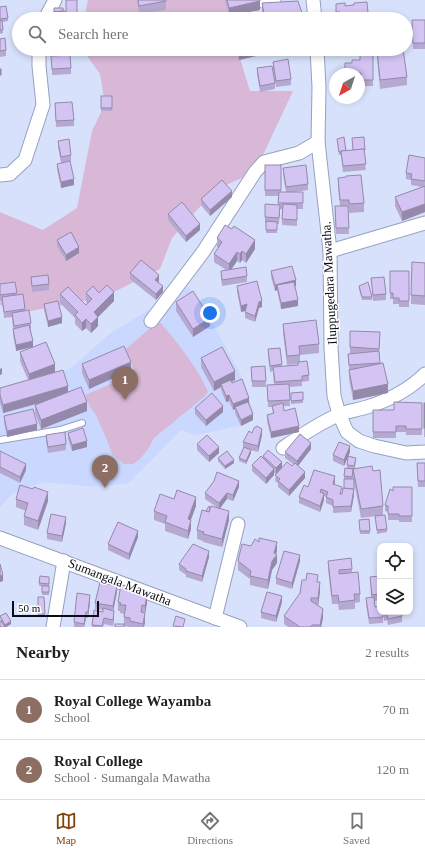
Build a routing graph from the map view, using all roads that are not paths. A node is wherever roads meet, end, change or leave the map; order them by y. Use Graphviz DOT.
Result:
graph roads {
  1 [pos="55,0"];
  2 [pos="313,0"];
  3 [pos="49,12"];
  4 [pos="314,12"];
  5 [pos="39,56"];
  6 [pos="317,56"];
  7 [pos="318,142"];
  8 [pos="0,175"];
  9 [pos="425,223"];
  10 [pos="330,251"];
  11 [pos="151,321"];
  12 [pos="425,374"];
  13 [pos="339,414"];
  14 [pos="82,423"];
  15 [pos="0,440"];
  16 [pos="282,448"];
  17 [pos="425,452"];
  18 [pos="238,524"];
  19 [pos="0,538"];
  20 [pos="64,561"];
  21 [pos="214,618"];
  22 [pos="53,627"];
  23 [pos="240,627"];
  1 -- 3 [label="street"];
  2 -- 4 [label="street"];
  5 -- 8 [label="street"];
  6 -- 7 [label="street, Iluppugedara Mawatha."];
  7 -- 10 [label="street, Iluppugedara Mawatha."];
  7 -- 11 [label="street"];
  9 -- 10 [label="street"];
  10 -- 13 [label="street, Iluppugedara Mawatha."];
  12 -- 13 [label="street"];
  13 -- 16 [label="street"];
  13 -- 17 [label="street, Iluppugedara Mawatha."];
  14 -- 15 [label="lane"];
  18 -- 21 [label="street"];
  19 -- 20 [label="street, Sumangala Mawatha"];
  20 -- 21 [label="street, Sumangala Mawatha"];
  20 -- 22 [label="street"];
  21 -- 23 [label="street, Sumangala Mawatha"];
}
